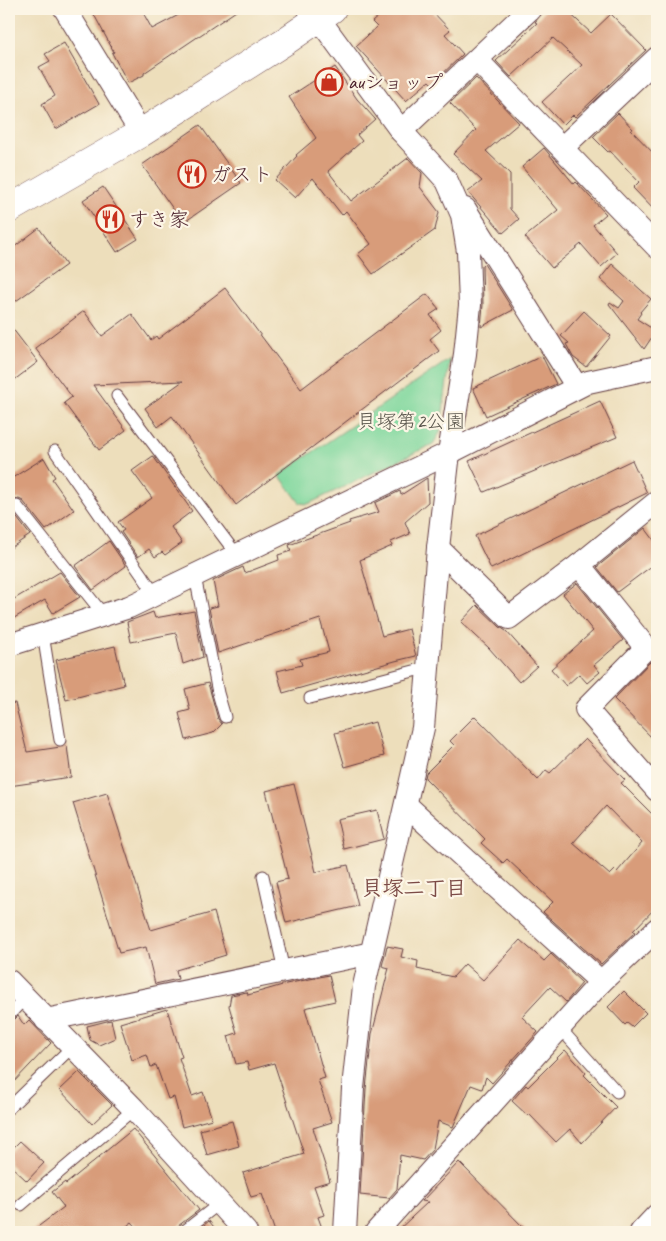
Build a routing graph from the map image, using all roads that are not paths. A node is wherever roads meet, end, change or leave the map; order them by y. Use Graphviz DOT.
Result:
graph roads {
  1 [pos="65,9"];
  2 [pos="530,9"];
  3 [pos="320,12"];
  4 [pos="657,58"];
  5 [pos="477,60"];
  6 [pos="401,131"];
  7 [pos="141,133"];
  8 [pos="562,148"];
  9 [pos="447,181"];
  10 [pos="9,209"];
  11 [pos="657,247"];
  12 [pos="657,367"];
  13 [pos="577,388"];
  14 [pos="116,396"];
  15 [pos="55,451"];
  16 [pos="449,453"];
  17 [pos="657,502"];
  18 [pos="17,506"];
  19 [pos="438,548"];
  20 [pos="237,555"];
  21 [pos="578,565"];
  22 [pos="195,576"];
  23 [pos="155,594"];
  24 [pos="104,614"];
  25 [pos="43,634"];
  26 [pos="9,645"];
  27 [pos="652,649"];
  28 [pos="429,667"];
  29 [pos="310,698"];
  30 [pos="225,716"];
  31 [pos="60,740"];
  32 [pos="657,790"];
  33 [pos="406,805"];
  34 [pos="263,876"];
  35 [pos="657,929"];
  36 [pos="372,953"];
  37 [pos="284,971"];
  38 [pos="9,981"];
  39 [pos="601,982"];
  40 [pos="25,998"];
  41 [pos="9,1015"];
  42 [pos="46,1020"];
  43 [pos="559,1027"];
  44 [pos="72,1047"];
  45 [pos="617,1092"];
  46 [pos="9,1108"];
  47 [pos="134,1109"];
  48 [pos="220,1203"];
  49 [pos="21,1205"];
  50 [pos="657,1215"];
  51 [pos="183,1232"];
  52 [pos="246,1232"];
  53 [pos="345,1232"];
  54 [pos="376,1232"];
  55 [pos="641,1232"];
  1 -- 7 [label="street"];
  2 -- 5 [label="street"];
  3 -- 6 [label="street"];
  3 -- 7 [label="street"];
  4 -- 8 [label="street"];
  5 -- 6 [label="street"];
  5 -- 8 [label="street"];
  6 -- 9 [label="street"];
  7 -- 10 [label="street"];
  8 -- 11 [label="street"];
  9 -- 13 [label="street"];
  9 -- 16 [label="street"];
  12 -- 13 [label="street"];
  13 -- 16 [label="street"];
  14 -- 20 [label="lane"];
  15 -- 23 [label="lane"];
  16 -- 19 [label="street"];
  16 -- 20 [label="street"];
  17 -- 21 [label="street"];
  18 -- 24 [label="lane"];
  19 -- 21 [label="street"];
  19 -- 28 [label="street"];
  20 -- 22 [label="street"];
  21 -- 27 [label="street"];
  22 -- 23 [label="street"];
  22 -- 30 [label="lane"];
  23 -- 24 [label="street"];
  24 -- 25 [label="street"];
  25 -- 26 [label="street"];
  25 -- 31 [label="lane"];
  27 -- 32 [label="street"];
  28 -- 29 [label="lane"];
  28 -- 33 [label="street"];
  33 -- 36 [label="street"];
  33 -- 39 [label="street"];
  34 -- 37 [label="lane"];
  35 -- 39 [label="street"];
  36 -- 37 [label="street"];
  36 -- 53 [label="street"];
  37 -- 42 [label="street"];
  38 -- 40 [label="street"];
  39 -- 43 [label="street"];
  40 -- 41 [label="lane"];
  40 -- 42 [label="street"];
  42 -- 44 [label="street"];
  43 -- 45 [label="lane"];
  43 -- 54 [label="street"];
  44 -- 46 [label="lane"];
  44 -- 47 [label="street"];
  47 -- 48 [label="street"];
  47 -- 49 [label="lane"];
  48 -- 51 [label="lane"];
  48 -- 52 [label="street"];
  50 -- 55 [label="street"];
}
